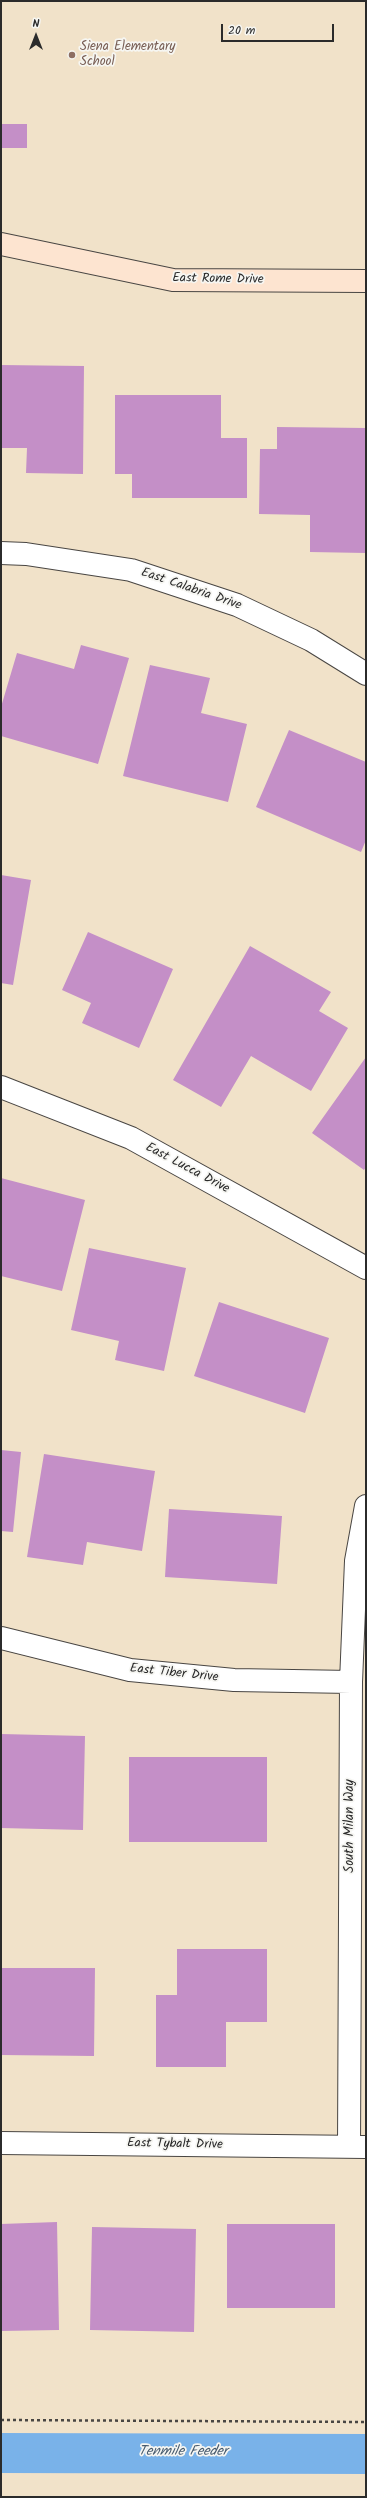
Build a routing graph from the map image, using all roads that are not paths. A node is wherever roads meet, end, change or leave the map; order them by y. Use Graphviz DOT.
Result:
graph roads {
  1 [pos="1,244"];
  2 [pos="366,281"];
  3 [pos="1,553"];
  4 [pos="366,674"];
  5 [pos="1,1086"];
  6 [pos="366,1268"];
  7 [pos="366,1506"];
  8 [pos="1,1638"];
  9 [pos="351,1682"];
  10 [pos="1,2144"];
  11 [pos="358,2147"];
  1 -- 2 [label="street, East Rome Drive"];
  3 -- 4 [label="street, East Calabria Drive"];
  5 -- 6 [label="street, East Lucca Drive"];
  7 -- 9 [label="street, South Milan Way"];
  8 -- 9 [label="street, East Tiber Drive"];
  9 -- 11 [label="street, South Milan Way"];
  10 -- 11 [label="street, East Tybalt Drive"];
}
